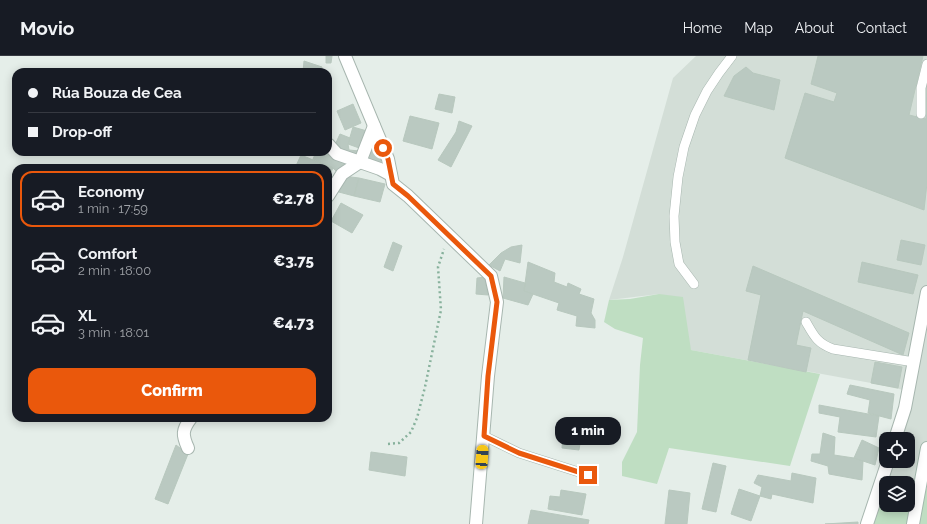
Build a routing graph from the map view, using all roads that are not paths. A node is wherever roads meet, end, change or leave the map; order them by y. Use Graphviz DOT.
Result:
graph roads {
  1 [pos="345,56"];
  2 [pos="732,56"];
  3 [pos="927,64"];
  4 [pos="921,114"];
  5 [pos="374,126"];
  6 [pos="332,148"];
  7 [pos="360,162"];
  8 [pos="391,176"];
  9 [pos="332,190"];
  10 [pos="694,284"];
  11 [pos="927,292"];
  12 [pos="806,322"];
  13 [pos="914,362"];
  14 [pos="189,422"];
  15 [pos="897,432"];
  16 [pos="484,436"];
  17 [pos="188,448"];
  18 [pos="927,451"];
  19 [pos="886,468"];
  20 [pos="588,475"];
  21 [pos="476,524"];
  22 [pos="867,524"];
  23 [pos="913,524"];
  1 -- 5 [label="street"];
  2 -- 10 [label="lane"];
  3 -- 4 [label="lane"];
  5 -- 7 [label="street"];
  5 -- 8 [label="street"];
  6 -- 7 [label="street"];
  7 -- 8 [label="street"];
  7 -- 9 [label="street"];
  8 -- 16 [label="street"];
  11 -- 13 [label="street"];
  12 -- 13 [label="lane"];
  13 -- 15 [label="street"];
  14 -- 17 [label="street"];
  16 -- 20 [label="lane"];
  16 -- 21 [label="street"];
  18 -- 23 [label="street"];
  19 -- 22 [label="street"];
}
